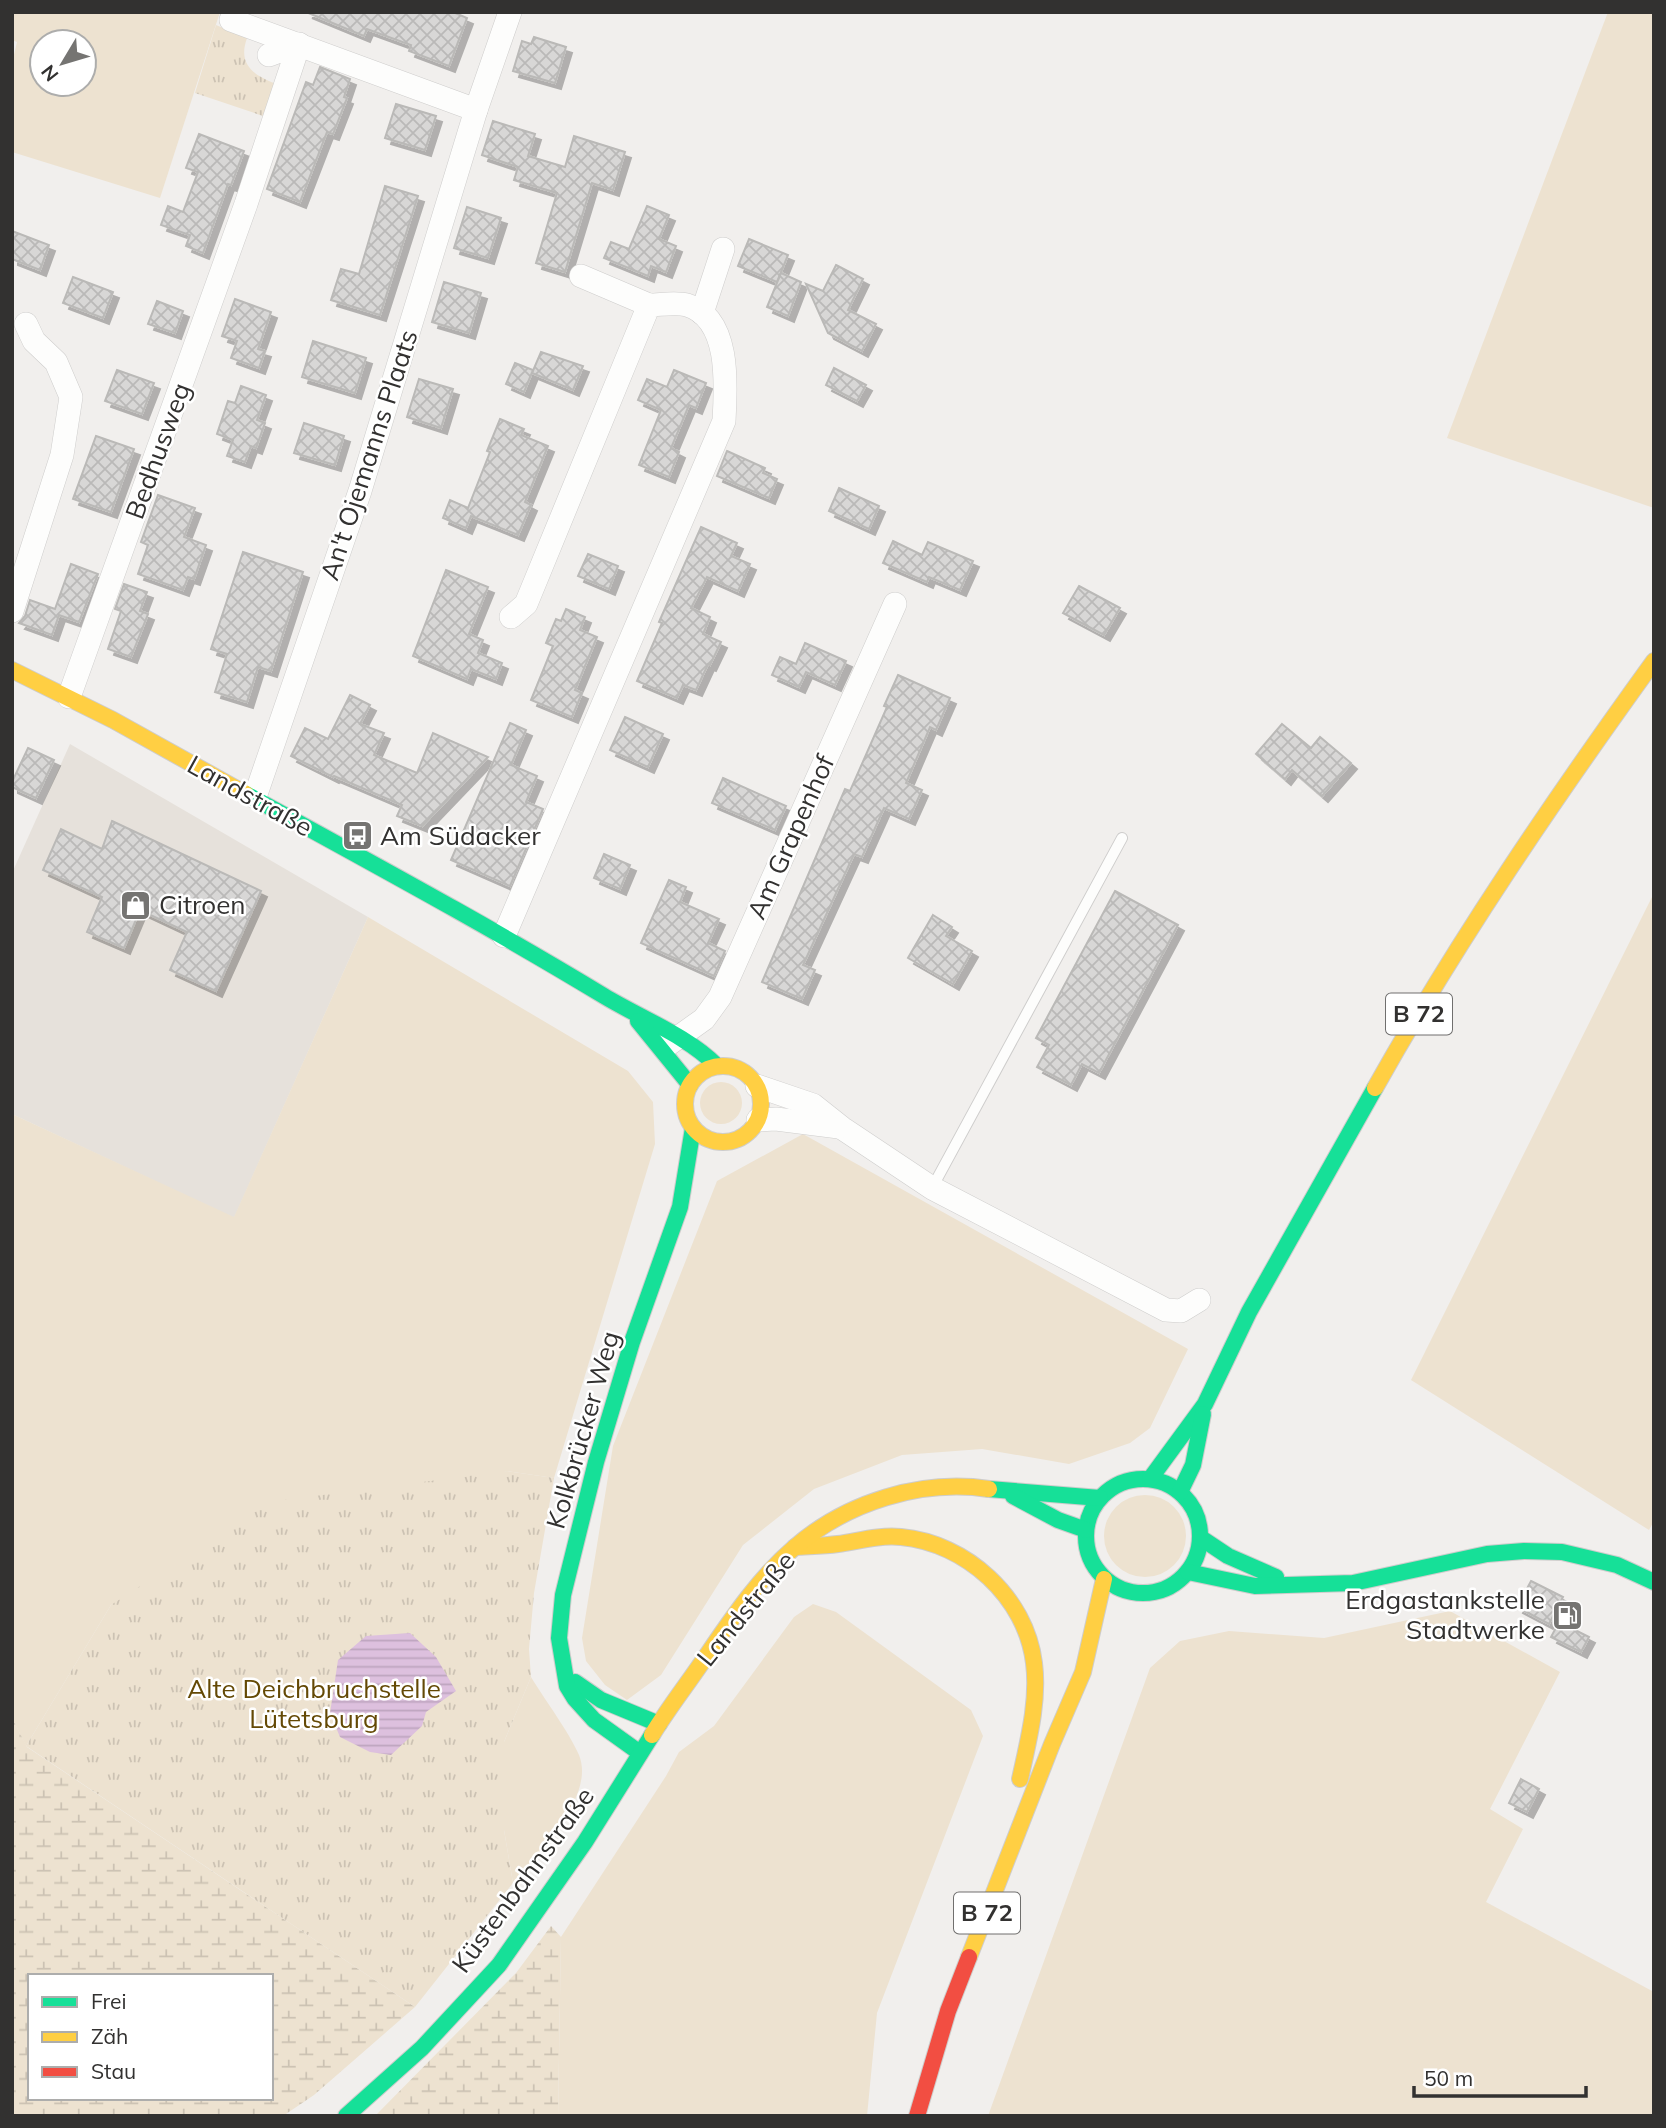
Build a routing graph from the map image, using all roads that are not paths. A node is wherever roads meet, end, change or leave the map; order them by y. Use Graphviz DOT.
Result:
graph roads {
  1 [pos="510,12"];
  2 [pos="231,20"];
  3 [pos="299,44"];
  4 [pos="269,55"];
  5 [pos="476,110"];
  6 [pos="723,249"];
  7 [pos="581,276"];
  8 [pos="649,305"];
  9 [pos="702,313"];
  10 [pos="26,324"];
  11 [pos="895,604"];
  12 [pos="12,611"];
  13 [pos="511,617"];
  14 [pos="1654,660"];
  15 [pos="12,670"];
  16 [pos="69,697"];
  17 [pos="255,797"];
  18 [pos="1122,838"];
  19 [pos="504,936"];
  20 [pos="669,1044"];
  21 [pos="717,1066"];
  22 [pos="690,1085"];
  23 [pos="757,1086"];
  24 [pos="758,1120"];
  25 [pos="693,1128"];
  26 [pos="842,1128"];
  27 [pos="720,1143"];
  28 [pos="712,1158"];
  29 [pos="699,1178"];
  30 [pos="932,1188"];
  31 [pos="680,1207"];
  32 [pos="1199,1300"];
  33 [pos="1205,1404"];
  34 [pos="1150,1479"];
  35 [pos="1006,1492"];
  36 [pos="1180,1492"];
  37 [pos="1100,1498"];
  38 [pos="1086,1530"];
  39 [pos="1201,1538"];
  40 [pos="795,1547"];
  41 [pos="1188,1572"];
  42 [pos="1104,1579"];
  43 [pos="1654,1582"];
  44 [pos="1293,1584"];
  45 [pos="1104,1641"];
  46 [pos="564,1671"];
  47 [pos="1083,1672"];
  48 [pos="659,1724"];
  49 [pos="640,1753"];
  50 [pos="1025,1814"];
  51 [pos="346,2116"];
  52 [pos="917,2116"];
  1 -- 5 [label="street, An't Ojemanns Plaats"];
  2 -- 3 [label="street"];
  3 -- 4 [label="street"];
  3 -- 5 [label="street"];
  3 -- 16 [label="street, Bedhusweg"];
  5 -- 17 [label="street, An't Ojemanns Plaats"];
  6 -- 9 [label="street"];
  7 -- 8 [label="street"];
  8 -- 9 [label="street"];
  8 -- 13 [label="street"];
  9 -- 19 [label="street"];
  10 -- 12 [label="street"];
  11 -- 20 [label="street, Am Grapenhof"];
  14 -- 33 [label="main road, B 72"];
  15 -- 16 [label="main road, Landstraße"];
  16 -- 17 [label="main road, Landstraße"];
  17 -- 19 [label="main road, Landstraße"];
  18 -- 30 [label="lane"];
  19 -- 20 [label="main road, Landstraße"];
  20 -- 21 [label="main road, Landstraße"];
  20 -- 22 [label="main road, Landstraße"];
  21 -- 22 [label="main road"];
  21 -- 23 [label="main road"];
  22 -- 25 [label="main road"];
  23 -- 24 [label="main road"];
  23 -- 26 [label="street"];
  24 -- 26 [label="street"];
  24 -- 27 [label="main road"];
  25 -- 27 [label="main road"];
  25 -- 31 [label="main road, Kolkbrücker Weg"];
  26 -- 30 [label="street"];
  27 -- 28 [label="main road"];
  29 -- 31 [label="main road, Kolkbrücker Weg"];
  30 -- 32 [label="street"];
  31 -- 46 [label="main road, Kolkbrücker Weg"];
  33 -- 34 [label="main road, B 72"];
  33 -- 36 [label="main road, B 72"];
  34 -- 36 [label="main road"];
  34 -- 37 [label="main road"];
  35 -- 37 [label="main road, Landstraße"];
  35 -- 38 [label="main road, Landstraße"];
  35 -- 40 [label="main road, Landstraße"];
  36 -- 39 [label="main road"];
  37 -- 38 [label="main road"];
  38 -- 42 [label="main road"];
  39 -- 41 [label="main road"];
  39 -- 44 [label="main road"];
  40 -- 48 [label="main road, Landstraße"];
  40 -- 50 [label="main road"];
  41 -- 42 [label="main road"];
  41 -- 44 [label="main road"];
  42 -- 47 [label="main road, B 72"];
  43 -- 44 [label="main road"];
  45 -- 47 [label="main road, B 72"];
  46 -- 48 [label="main road"];
  46 -- 49 [label="main road, Kolkbrücker Weg"];
  47 -- 50 [label="main road, B 72"];
  48 -- 49 [label="main road, Landstraße"];
  49 -- 51 [label="main road, Küstenbahnstraße"];
  50 -- 52 [label="main road, B 72"];
}
